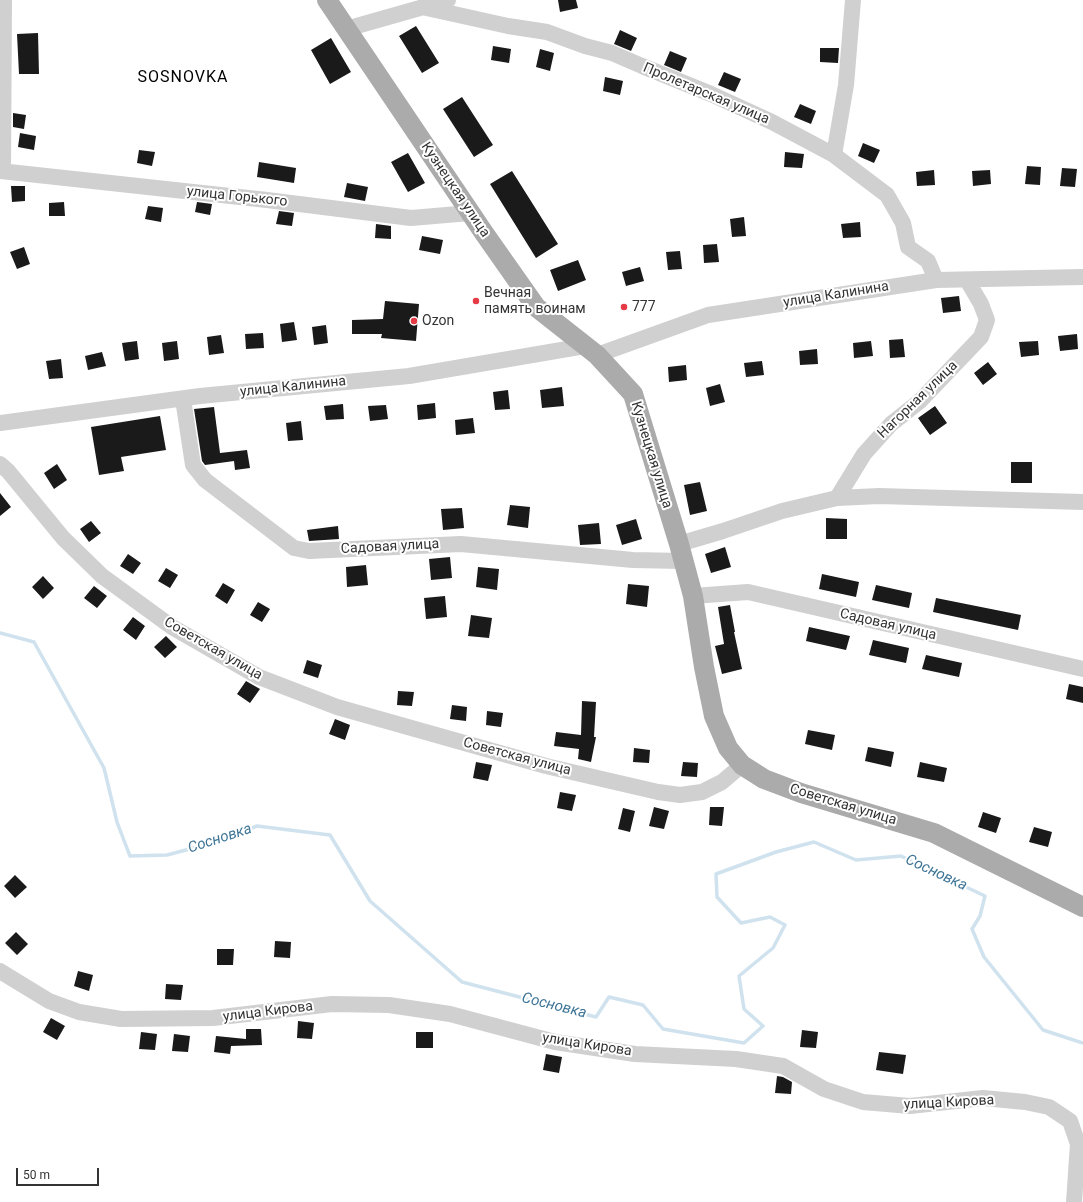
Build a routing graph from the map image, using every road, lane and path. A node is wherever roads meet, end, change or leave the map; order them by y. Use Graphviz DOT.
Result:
graph roads {
  1 [pos="4,0"];
  2 [pos="327,0"];
  3 [pos="448,0"];
  4 [pos="853,0"];
  5 [pos="422,7"];
  6 [pos="346,29"];
  7 [pos="834,155"];
  8 [pos="1,171"];
  9 [pos="470,213"];
  10 [pos="1083,277"];
  11 [pos="936,280"];
  12 [pos="967,280"];
  13 [pos="591,351"];
  14 [pos="183,399"];
  15 [pos="0,423"];
  16 [pos="0,464"];
  17 [pos="837,498"];
  18 [pos="1083,502"];
  19 [pos="681,552"];
  20 [pos="693,596"];
  21 [pos="1083,669"];
  22 [pos="742,765"];
  23 [pos="1083,906"];
  24 [pos="0,971"];
  25 [pos="1074,1202"];
  1 -- 8 [label="street, улица Горького"];
  2 -- 6 [label="main road, Кузнецкая улица"];
  3 -- 5 [label="street, Пролетарская улица"];
  4 -- 7 [label="street"];
  5 -- 6 [label="street, Пролетарская улица"];
  5 -- 7 [label="street, Пролетарская улица"];
  6 -- 9 [label="main road, Кузнецкая улица"];
  7 -- 11 [label="street, Пролетарская улица"];
  8 -- 9 [label="street, улица Горького"];
  9 -- 13 [label="main road, Кузнецкая улица"];
  10 -- 12 [label="street, улица Калинина"];
  11 -- 12 [label="street, улица Калинина"];
  11 -- 13 [label="street, улица Калинина"];
  12 -- 17 [label="street, Нагорная улица"];
  13 -- 14 [label="street, улица Калинина"];
  13 -- 19 [label="main road, Кузнецкая улица"];
  14 -- 15 [label="street, улица Калинина"];
  14 -- 19 [label="street, Садовая улица"];
  16 -- 22 [label="street, Советская улица"];
  17 -- 18 [label="street"];
  17 -- 19 [label="street"];
  19 -- 20 [label="main road, Кузнецкая улица"];
  20 -- 21 [label="street, Садовая улица"];
  20 -- 22 [label="main road, Кузнецкая улица"];
  22 -- 23 [label="main road, Советская улица"];
  24 -- 25 [label="street, улица Кирова"];
}
